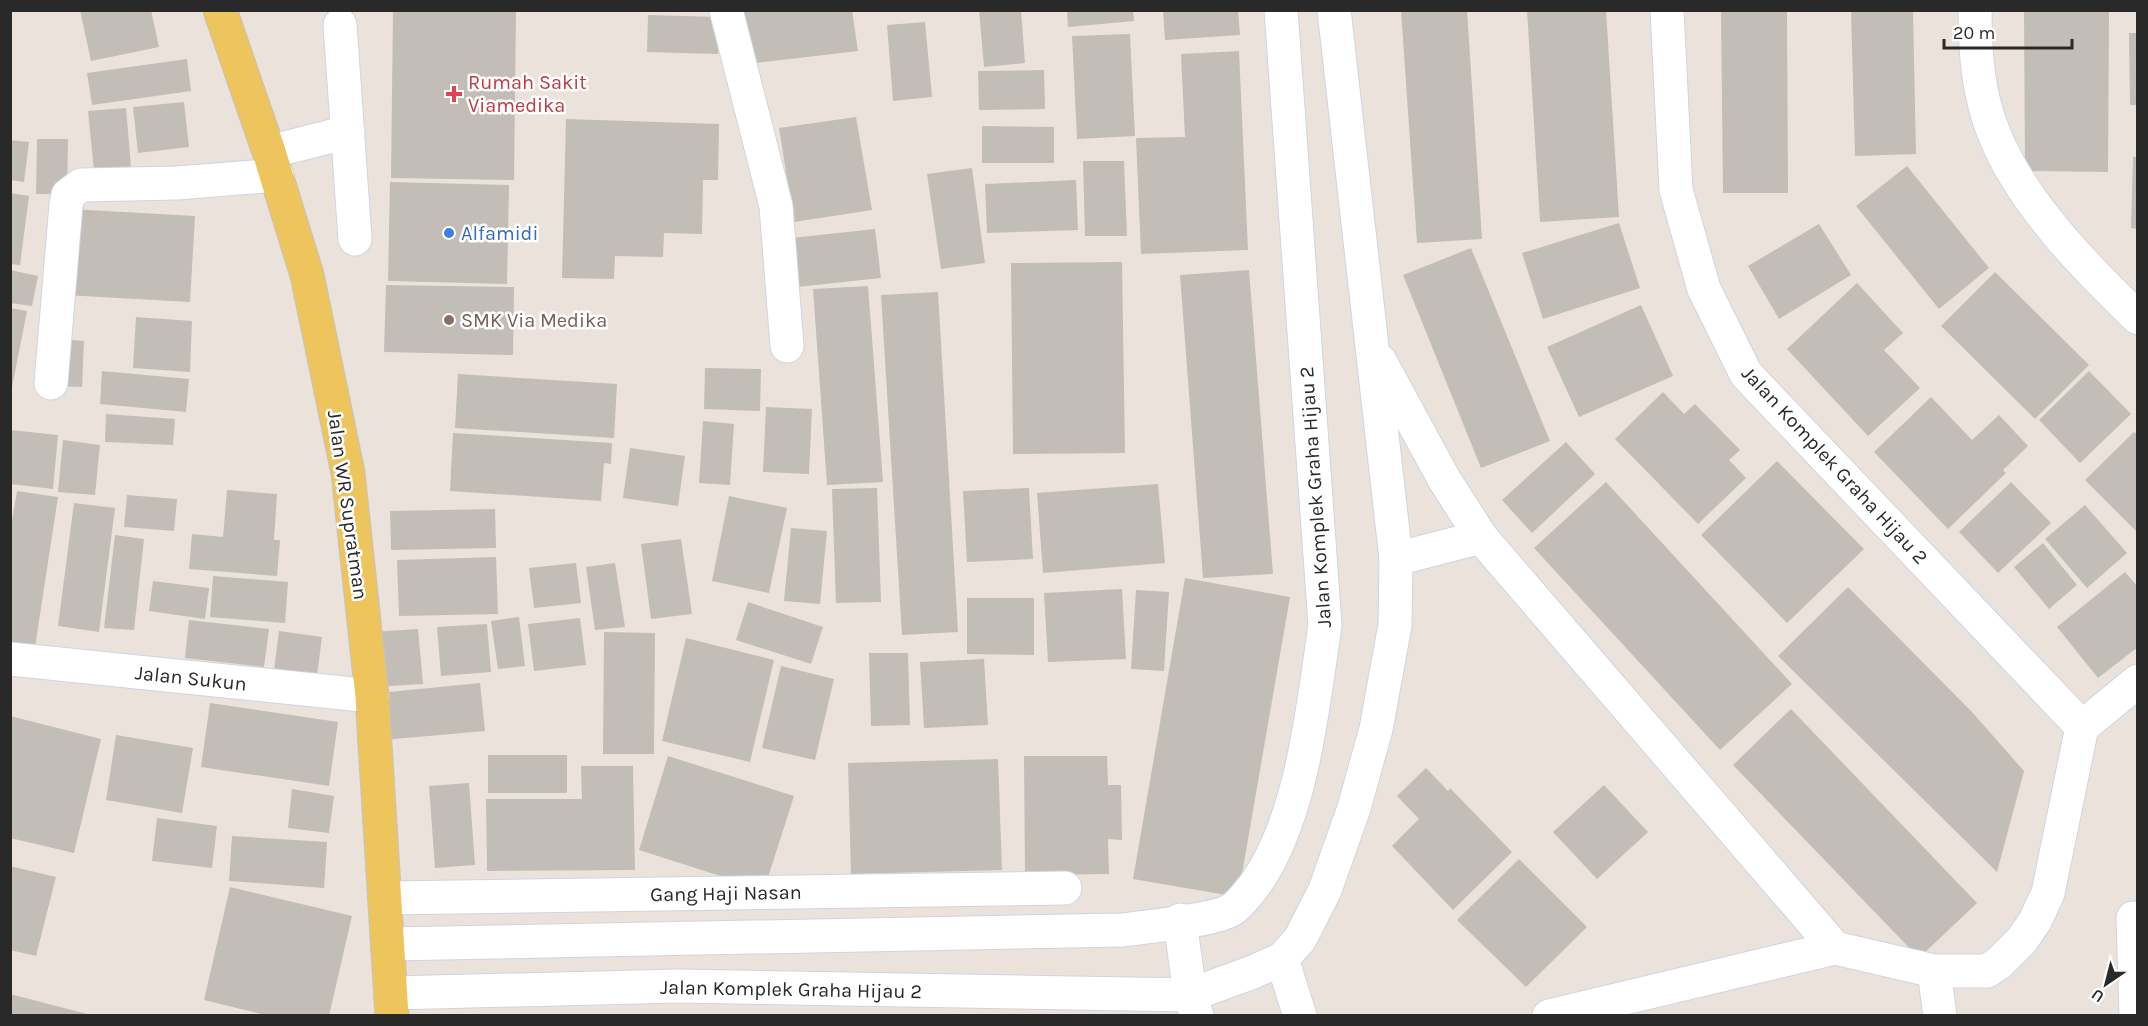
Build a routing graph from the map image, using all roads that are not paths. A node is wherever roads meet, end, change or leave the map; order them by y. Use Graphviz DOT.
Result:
graph roads {
  1 [pos="220,10"];
  2 [pos="726,10"];
  3 [pos="1281,10"];
  4 [pos="1334,10"];
  5 [pos="1667,10"];
  6 [pos="1975,10"];
  7 [pos="340,24"];
  8 [pos="348,132"];
  9 [pos="273,164"];
  10 [pos="355,239"];
  11 [pos="2138,318"];
  12 [pos="787,346"];
  13 [pos="1373,348"];
  14 [pos="51,382"];
  15 [pos="1481,537"];
  16 [pos="1396,559"];
  17 [pos="10,659"];
  18 [pos="2138,681"];
  19 [pos="372,696"];
  20 [pos="2082,727"];
  21 [pos="1065,888"];
  22 [pos="386,898"];
  23 [pos="2133,918"];
  24 [pos="1180,920"];
  25 [pos="389,944"];
  26 [pos="1835,948"];
  27 [pos="1282,959"];
  28 [pos="1935,971"];
  29 [pos="392,1004"];
  30 [pos="1193,1005"];
  31 [pos="1300,1016"];
  32 [pos="1549,1016"];
  33 [pos="1940,1016"];
  34 [pos="2136,1016"];
  1 -- 9 [label="main road, Jalan WR Supratman"];
  2 -- 12 [label="street"];
  3 -- 24 [label="street, Jalan Komplek Graha Hijau 2"];
  4 -- 13 [label="street, Jalan Komplek Graha Hijau 2"];
  5 -- 20 [label="street, Jalan Komplek Graha Hijau 2"];
  6 -- 11 [label="street"];
  7 -- 8 [label="street"];
  8 -- 9 [label="street"];
  8 -- 10 [label="street"];
  9 -- 14 [label="street"];
  9 -- 19 [label="main road, Jalan WR Supratman"];
  13 -- 15 [label="street, Jalan Komplek Graha Hijau 2"];
  13 -- 16 [label="street, Jalan Komplek Graha Hijau 2"];
  15 -- 16 [label="street"];
  15 -- 26 [label="street, Jalan Komplek Graha Hijau 2"];
  16 -- 27 [label="street, Jalan Komplek Graha Hijau 2"];
  17 -- 19 [label="street, Jalan Sukun"];
  18 -- 20 [label="street"];
  19 -- 22 [label="main road, Jalan WR Supratman"];
  20 -- 28 [label="street"];
  21 -- 22 [label="street, Gang Haji Nasan"];
  22 -- 25 [label="main road, Jalan WR Supratman"];
  23 -- 34 [label="street"];
  24 -- 25 [label="street, Jalan Komplek Graha Hijau 2"];
  24 -- 30 [label="street"];
  25 -- 29 [label="main road, Jalan WR Supratman"];
  26 -- 28 [label="street"];
  26 -- 32 [label="street"];
  27 -- 30 [label="street, Jalan Komplek Graha Hijau 2"];
  27 -- 31 [label="street"];
  28 -- 33 [label="street"];
  29 -- 30 [label="street, Jalan Komplek Graha Hijau 2"];
}
